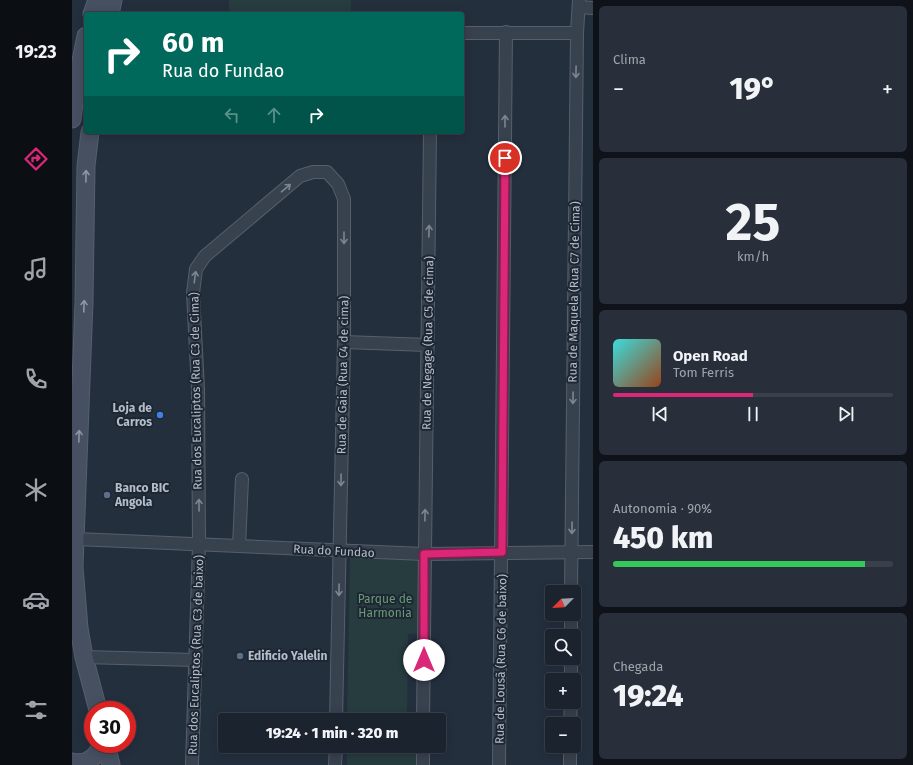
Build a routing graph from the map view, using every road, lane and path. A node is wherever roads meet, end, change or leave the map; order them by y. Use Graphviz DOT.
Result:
graph roads {
  1 [pos="108,4"];
  2 [pos="579,4"];
  3 [pos="593,8"];
  4 [pos="95,12"];
  5 [pos="506,32"];
  6 [pos="464,33"];
  7 [pos="577,33"];
  8 [pos="84,46"];
  9 [pos="72,119"];
  10 [pos="90,134"];
  11 [pos="430,134"];
  12 [pos="344,199"];
  13 [pos="344,342"];
  14 [pos="428,345"];
  15 [pos="242,479"];
  16 [pos="76,539"];
  17 [pos="199,544"];
  18 [pos="239,546"];
  19 [pos="340,551"];
  20 [pos="502,552"];
  21 [pos="572,552"];
  22 [pos="593,552"];
  23 [pos="424,554"];
  24 [pos="571,585"];
  25 [pos="84,657"];
  26 [pos="195,660"];
  27 [pos="96,701"];
  28 [pos="336,713"];
  29 [pos="423,713"];
  30 [pos="96,753"];
  31 [pos="108,753"];
  32 [pos="336,753"];
  33 [pos="423,753"];
  34 [pos="570,753"];
  35 [pos="72,762"];
  36 [pos="111,765"];
  37 [pos="192,765"];
  38 [pos="336,765"];
  39 [pos="423,765"];
  40 [pos="500,765"];
  41 [pos="570,765"];
  1 -- 4 [label="main road"];
  2 -- 3 [label="street"];
  2 -- 7 [label="street, Rua de Maquela (Rua C7 de Cima)"];
  5 -- 6 [label="street"];
  5 -- 7 [label="street"];
  20 -- 5 [label="street, Rua de Lousã (Rua C6 de baixo), one-way"];
  7 -- 21 [label="street, Rua de Maquela (Rua C7 de Cima), one-way"];
  8 -- 9 [label="main road"];
  16 -- 10 [label="main road, one-way"];
  14 -- 11 [label="street, Rua de Negage (Rua C5 de cima), one-way"];
  12 -- 13 [label="street, Rua de Gaia (Rua C4 de cima), one-way"];
  17 -- 12 [label="street, Rua dos Eucaliptos (Rua C3 de Cima), one-way"];
  13 -- 14 [label="street"];
  13 -- 19 [label="street, Rua de Gaia (Rua C4 de cima), one-way"];
  23 -- 14 [label="street, Rua de Negage (Rua C5 de cima), one-way"];
  15 -- 18 [label="street"];
  16 -- 17 [label="street, Rua do Fundao"];
  16 -- 25 [label="main road"];
  17 -- 18 [label="street, Rua do Fundao"];
  17 -- 26 [label="street, Rua dos Eucaliptos (Rua C3 de baixo)"];
  18 -- 19 [label="street, Rua do Fundao"];
  19 -- 23 [label="street, Rua do Fundao"];
  19 -- 28 [label="street, Rua de Gaia (Rua C4 de cima), one-way"];
  20 -- 21 [label="street, Rua do Fundao"];
  20 -- 23 [label="street, Rua do Fundao"];
  20 -- 40 [label="street, Rua de Lousã (Rua C6 de baixo)"];
  21 -- 22 [label="street, Rua do Fundao"];
  21 -- 24 [label="street, Rua de Maquela (Rua C7 de Cima)"];
  23 -- 29 [label="street, Rua de Negage (Rua C5 de cima)"];
  25 -- 26 [label="street"];
  25 -- 27 [label="main road"];
  26 -- 37 [label="street, Rua dos Eucaliptos (Rua C3 de baixo)"];
  30 -- 35 [label="main road"];
  31 -- 36 [label="main road"];
  32 -- 38 [label="street"];
  33 -- 39 [label="street"];
  34 -- 41 [label="street"];
}
